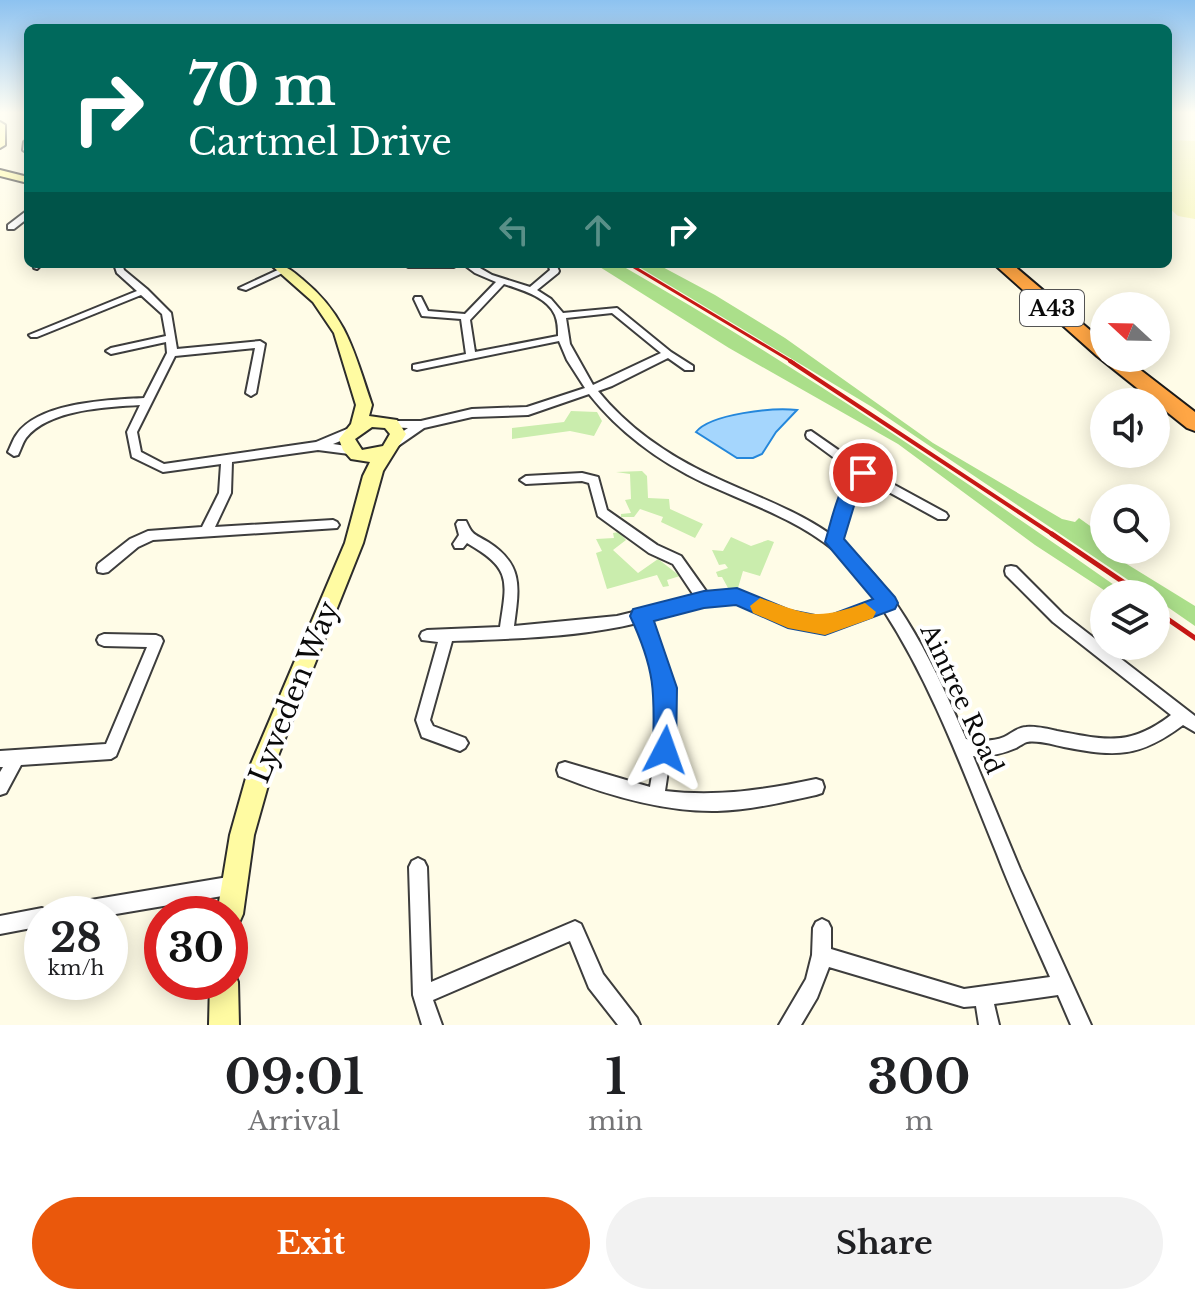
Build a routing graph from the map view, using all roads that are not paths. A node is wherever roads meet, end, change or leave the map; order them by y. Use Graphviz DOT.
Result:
graph roads {
  1 [pos="24,217"];
  2 [pos="11,227"];
  3 [pos="119,268"];
  4 [pos="278,268"];
  5 [pos="281,268"];
  6 [pos="473,268"];
  7 [pos="554,268"];
  8 [pos="1007,268"];
  9 [pos="1022,268"];
  10 [pos="498,284"];
  11 [pos="243,289"];
  12 [pos="531,290"];
  13 [pos="144,291"];
  14 [pos="418,299"];
  15 [pos="567,315"];
  16 [pos="467,317"];
  17 [pos="1090,325"];
  18 [pos="34,335"];
  19 [pos="171,338"];
  20 [pos="562,338"];
  21 [pos="1090,340"];
  22 [pos="111,351"];
  23 [pos="172,353"];
  24 [pos="668,354"];
  25 [pos="471,356"];
  26 [pos="417,367"];
  27 [pos="689,368"];
  28 [pos="1130,372"];
  29 [pos="1148,372"];
  30 [pos="589,391"];
  31 [pos="251,393"];
  32 [pos="148,401"];
  33 [pos="364,405"];
  34 [pos="1195,408"];
  35 [pos="22,415"];
  36 [pos="36,420"];
  37 [pos="388,423"];
  38 [pos="1195,423"];
  39 [pos="421,425"];
  40 [pos="354,429"];
  41 [pos="811,435"];
  42 [pos="318,446"];
  43 [pos="391,447"];
  44 [pos="14,452"];
  45 [pos="353,452"];
  46 [pos="227,459"];
  47 [pos="863,473"];
  48 [pos="372,474"];
  49 [pos="526,480"];
  50 [pos="942,516"];
  51 [pos="333,525"];
  52 [pos="206,532"];
  53 [pos="462,535"];
  54 [pos="834,542"];
  55 [pos="103,568"];
  56 [pos="1011,571"];
  57 [pos="704,599"];
  58 [pos="888,603"];
  59 [pos="641,616"];
  60 [pos="506,633"];
  61 [pos="447,635"];
  62 [pos="427,636"];
  63 [pos="104,640"];
  64 [pos="1189,720"];
  65 [pos="460,743"];
  66 [pos="961,746"];
  67 [pos="8,758"];
  68 [pos="565,770"];
  69 [pos="0,787"];
  70 [pos="816,787"];
  71 [pos="656,797"];
  72 [pos="418,867"];
  73 [pos="234,885"];
  74 [pos="232,896"];
  75 [pos="128,903"];
  76 [pos="24,920"];
  77 [pos="0,925"];
  78 [pos="822,928"];
  79 [pos="824,956"];
  80 [pos="1064,985"];
  81 [pos="422,995"];
  82 [pos="983,995"];
  83 [pos="224,1000"];
  84 [pos="224,1025"];
  85 [pos="432,1025"];
  86 [pos="630,1025"];
  87 [pos="789,1025"];
  88 [pos="989,1025"];
  89 [pos="1081,1025"];
  1 -- 2 [label="street"];
  3 -- 13 [label="street"];
  4 -- 11 [label="street"];
  5 -- 33 [label="street"];
  6 -- 10 [label="street"];
  7 -- 12 [label="street"];
  8 -- 21 [label="highway, A43"];
  9 -- 17 [label="highway, A43"];
  10 -- 12 [label="street"];
  10 -- 16 [label="street"];
  12 -- 15 [label="street"];
  13 -- 18 [label="street"];
  13 -- 19 [label="street"];
  14 -- 16 [label="street"];
  15 -- 20 [label="street"];
  15 -- 24 [label="street"];
  16 -- 25 [label="street"];
  19 -- 22 [label="street"];
  19 -- 23 [label="street"];
  20 -- 25 [label="street"];
  20 -- 30 [label="street, Aintree Road"];
  23 -- 31 [label="street"];
  23 -- 32 [label="street"];
  24 -- 27 [label="street"];
  24 -- 30 [label="street"];
  25 -- 26 [label="street"];
  28 -- 38 [label="highway"];
  29 -- 34 [label="highway"];
  30 -- 39 [label="street"];
  30 -- 54 [label="street, Aintree Road"];
  32 -- 36 [label="street"];
  32 -- 46 [label="street"];
  33 -- 37 [label="street"];
  33 -- 40 [label="street"];
  35 -- 36 [label="street"];
  36 -- 44 [label="street"];
  37 -- 39 [label="street"];
  37 -- 40 [label="street"];
  37 -- 43 [label="street"];
  39 -- 43 [label="street"];
  40 -- 42 [label="street"];
  40 -- 45 [label="street"];
  41 -- 47 [label="street"];
  42 -- 45 [label="street"];
  42 -- 46 [label="street"];
  43 -- 45 [label="street"];
  43 -- 48 [label="street, Lyveden Way"];
  45 -- 48 [label="street"];
  46 -- 52 [label="street"];
  47 -- 50 [label="street"];
  47 -- 54 [label="street"];
  48 -- 73 [label="street, Lyveden Way"];
  49 -- 57 [label="street"];
  51 -- 52 [label="street"];
  52 -- 55 [label="street"];
  53 -- 60 [label="street"];
  54 -- 58 [label="street, Aintree Road"];
  56 -- 64 [label="street"];
  57 -- 58 [label="street"];
  57 -- 59 [label="street"];
  58 -- 66 [label="street, Aintree Road"];
  59 -- 60 [label="street"];
  59 -- 71 [label="street"];
  60 -- 61 [label="street"];
  61 -- 62 [label="street"];
  61 -- 65 [label="street"];
  63 -- 67 [label="street"];
  64 -- 66 [label="street"];
  66 -- 80 [label="street, Aintree Road"];
  67 -- 69 [label="street"];
  68 -- 71 [label="street"];
  70 -- 71 [label="street"];
  72 -- 81 [label="street"];
  73 -- 74 [label="street, Lyveden Way"];
  73 -- 75 [label="street"];
  76 -- 77 [label="street"];
  78 -- 79 [label="street"];
  79 -- 82 [label="street"];
  79 -- 87 [label="street"];
  80 -- 82 [label="street"];
  80 -- 89 [label="street, Aintree Road"];
  81 -- 85 [label="street"];
  81 -- 86 [label="street"];
  82 -- 88 [label="street"];
  83 -- 84 [label="street"];
}
